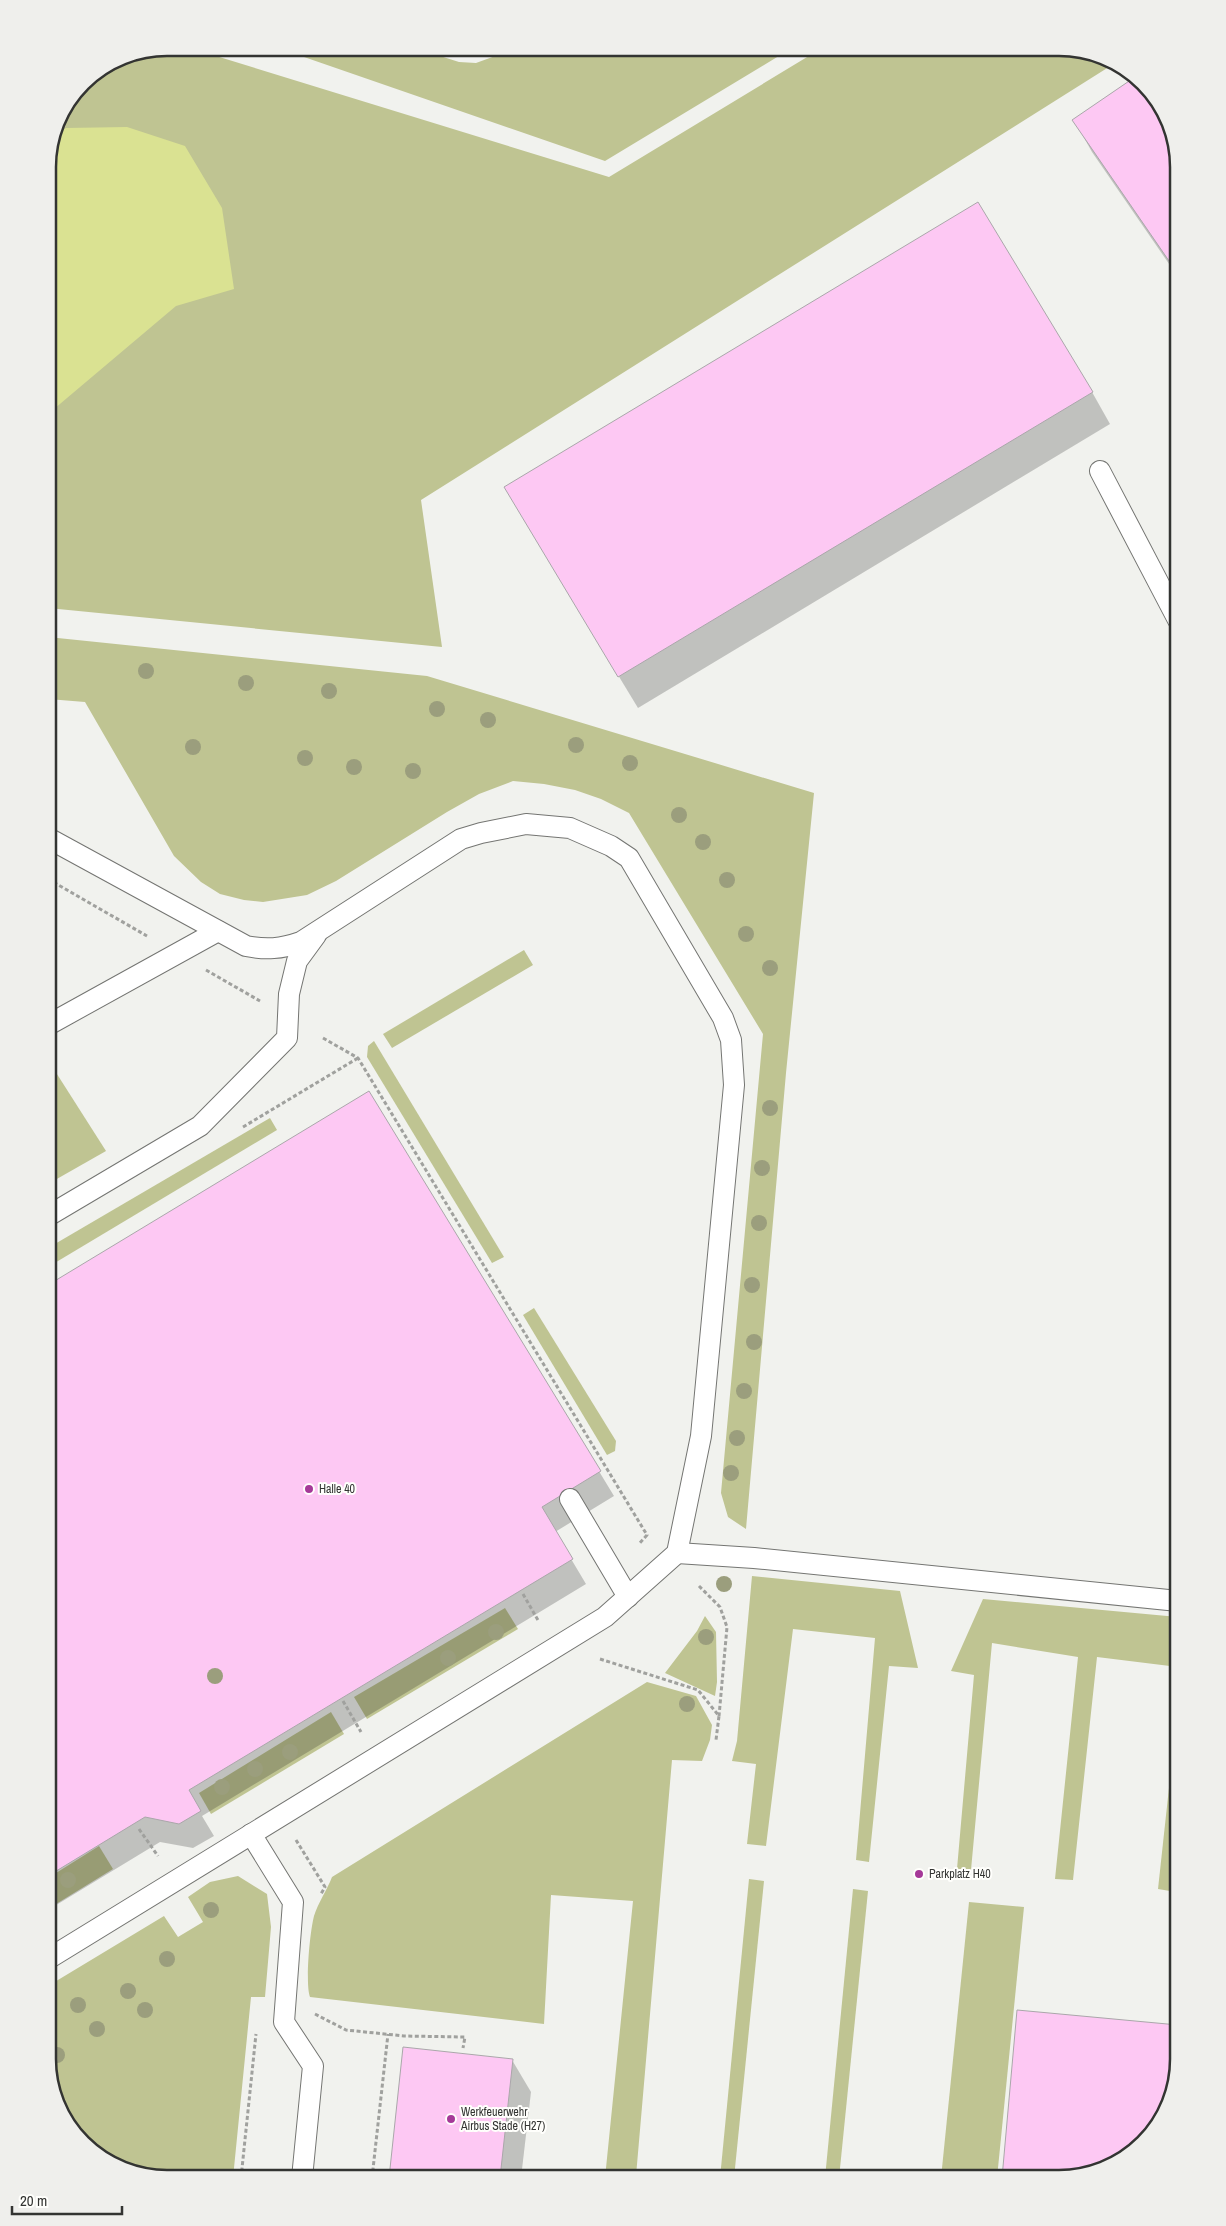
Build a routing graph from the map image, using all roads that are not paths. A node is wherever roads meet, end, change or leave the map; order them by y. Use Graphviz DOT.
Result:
graph roads {
  1 [pos="1100,471"];
  2 [pos="1170,605"];
  3 [pos="56,842"];
  4 [pos="218,931"];
  5 [pos="317,933"];
  6 [pos="56,1021"];
  7 [pos="56,1211"];
  8 [pos="570,1499"];
  9 [pos="678,1553"];
  10 [pos="628,1597"];
  11 [pos="1170,1600"];
  12 [pos="251,1834"];
  13 [pos="56,1954"];
  14 [pos="303,2170"];
  1 -- 2 [label="lane"];
  3 -- 4 [label="lane"];
  4 -- 5 [label="lane"];
  4 -- 6 [label="lane"];
  5 -- 7 [label="lane"];
  5 -- 9 [label="lane"];
  8 -- 10 [label="lane"];
  9 -- 10 [label="lane"];
  9 -- 11 [label="lane"];
  10 -- 12 [label="lane"];
  12 -- 13 [label="lane"];
  12 -- 14 [label="lane"];
}
